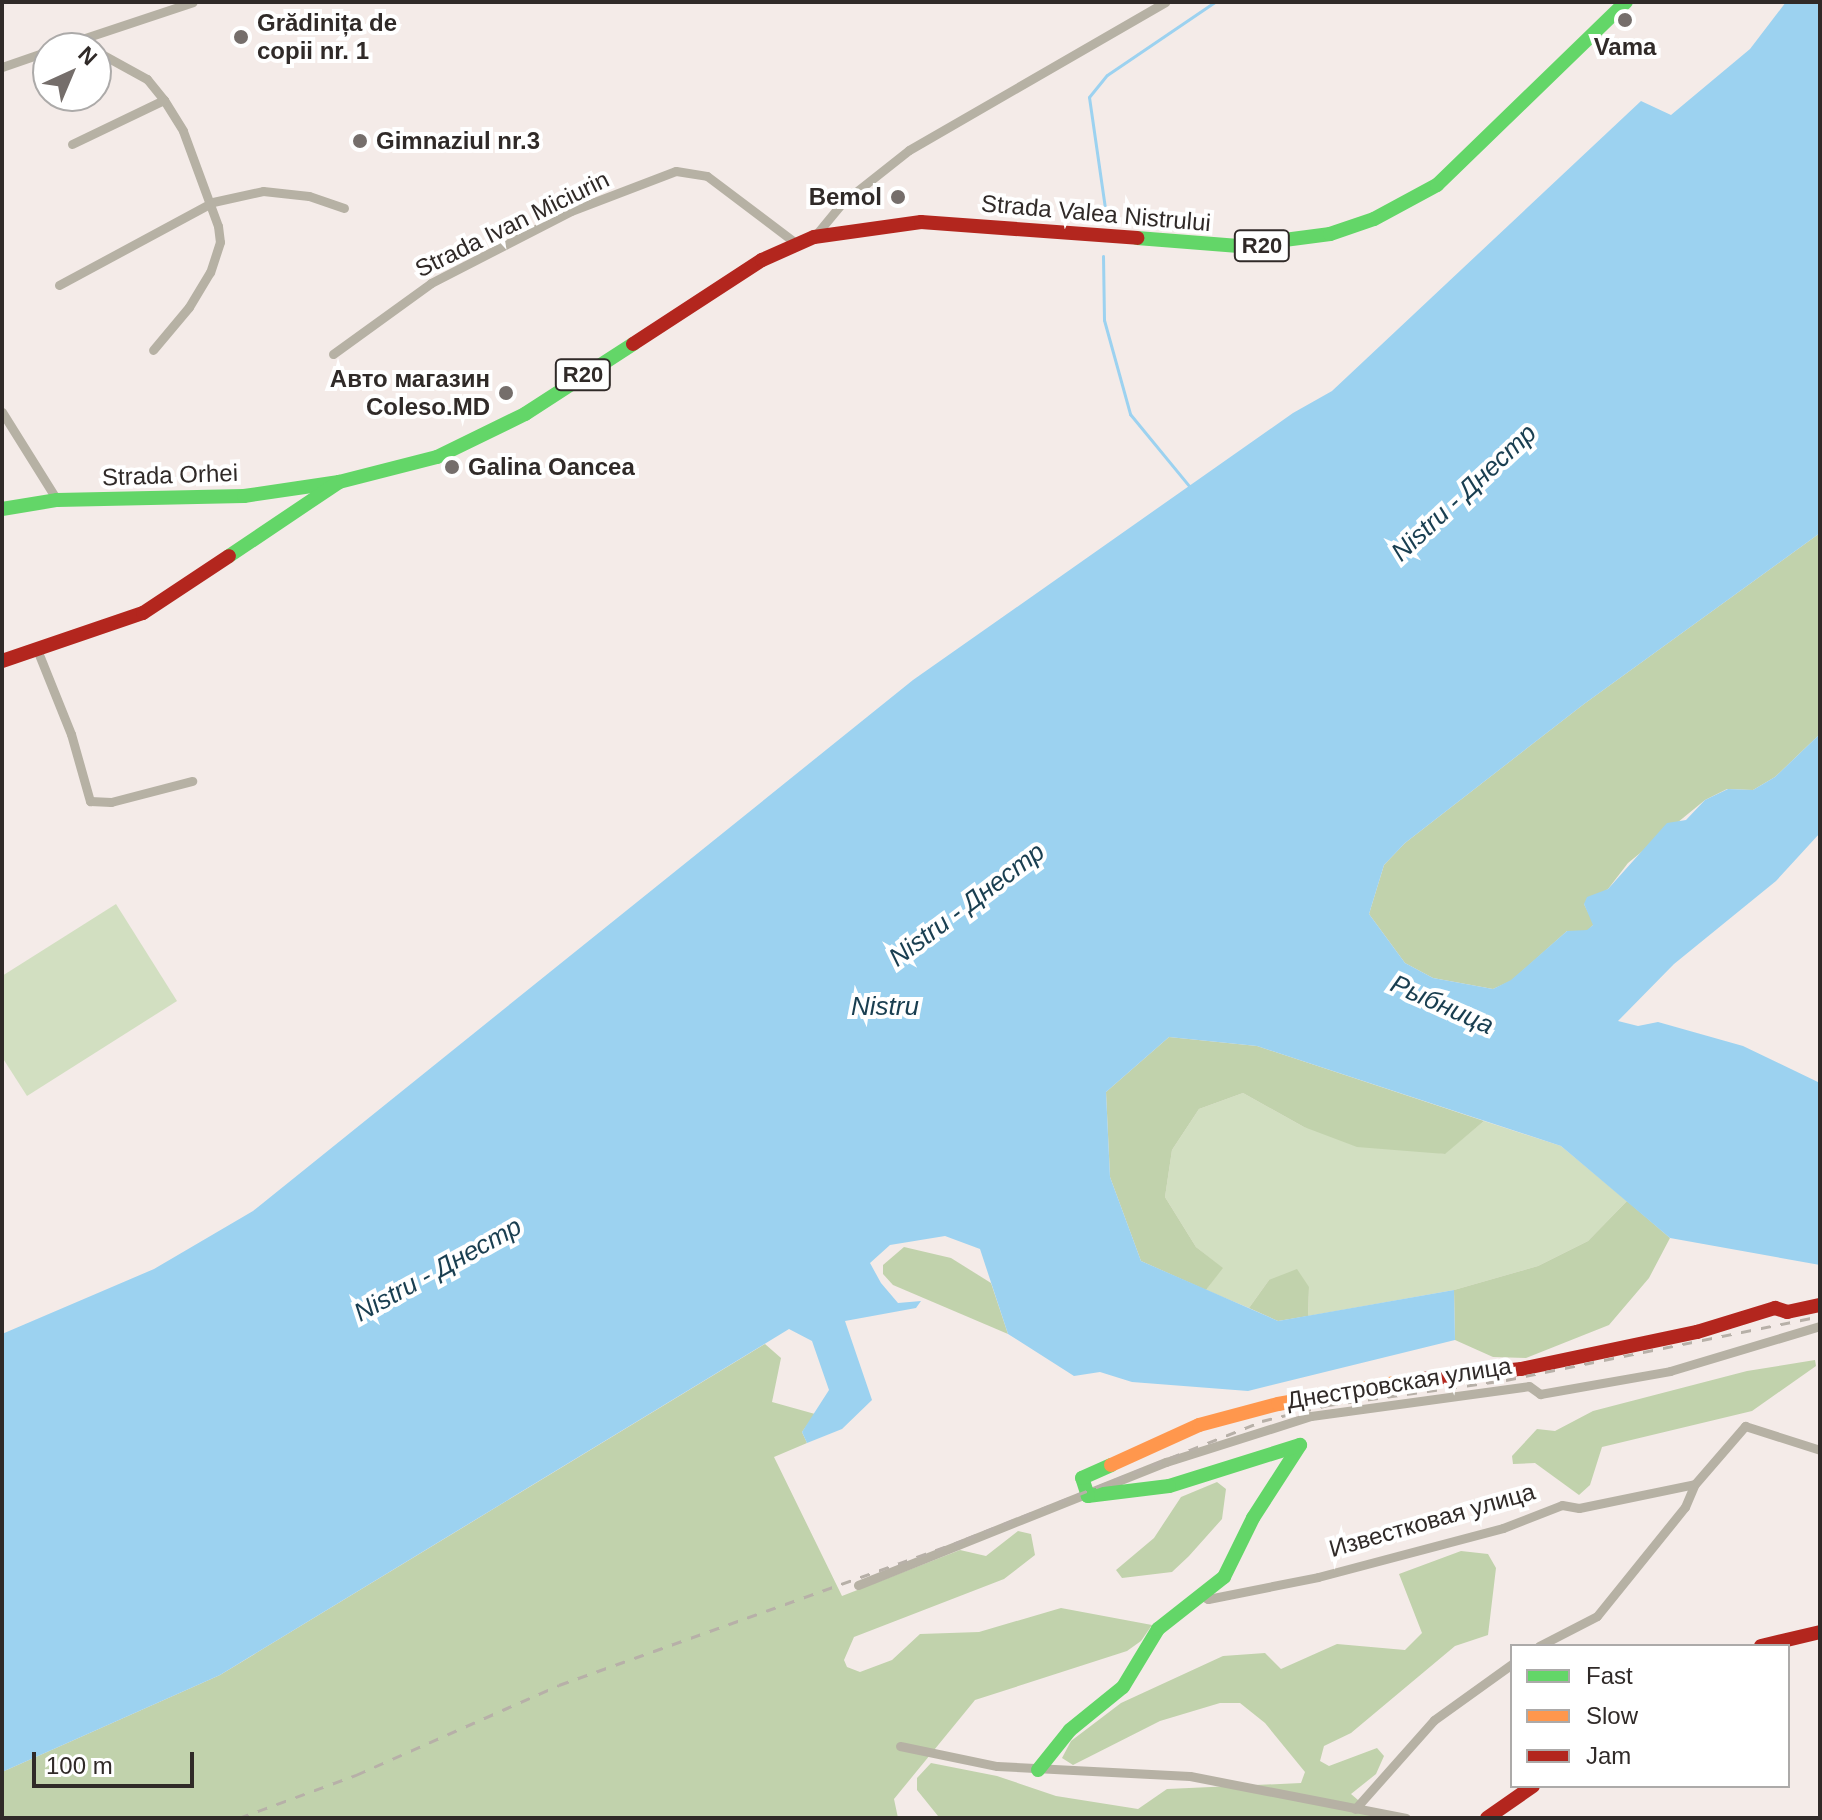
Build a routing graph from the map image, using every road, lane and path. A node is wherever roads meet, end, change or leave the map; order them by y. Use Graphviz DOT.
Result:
graph roads {
  1 [pos="193,2"];
  2 [pos="1165,2"];
  3 [pos="1626,2"];
  4 [pos="104,32"];
  5 [pos="32,57"];
  6 [pos="112,60"];
  7 [pos="2,67"];
  8 [pos="164,100"];
  9 [pos="72,144"];
  10 [pos="213,202"];
  11 [pos="344,208"];
  12 [pos="814,237"];
  13 [pos="797,244"];
  14 [pos="59,285"];
  15 [pos="153,350"];
  16 [pos="333,354"];
  17 [pos="2,412"];
  18 [pos="339,482"];
  19 [pos="57,500"];
  20 [pos="2,509"];
  21 [pos="36,647"];
  22 [pos="2,661"];
  23 [pos="192,781"];
  24 [pos="1820,1305"];
  25 [pos="1820,1326"];
  26 [pos="1820,1450"];
  27 [pos="1695,1484"];
  28 [pos="1088,1496"];
  29 [pos="858,1585"];
  30 [pos="1201,1595"];
  31 [pos="1820,1632"];
  32 [pos="1543,1644"];
  33 [pos="1769,1644"];
  34 [pos="1510,1665"];
  35 [pos="900,1746"];
  36 [pos="1038,1770"];
  37 [pos="1530,1788"];
  38 [pos="1355,1809"];
  39 [pos="1406,1818"];
  40 [pos="1487,1818"];
  1 -- 4 [label="street"];
  2 -- 12 [label="street"];
  3 -- 12 [label="main road, Strada Valea Nistrului / R20"];
  5 -- 7 [label="street"];
  6 -- 8 [label="street"];
  8 -- 9 [label="street"];
  8 -- 10 [label="street"];
  10 -- 11 [label="street"];
  10 -- 14 [label="street"];
  10 -- 15 [label="street"];
  12 -- 13 [label="main road, R20"];
  13 -- 16 [label="street, Strada Ivan Miciurin"];
  13 -- 18 [label="main road, R20"];
  17 -- 19 [label="street"];
  18 -- 19 [label="main road, Strada Orhei / R20"];
  18 -- 21 [label="main road"];
  19 -- 20 [label="main road, Strada Orhei / R20"];
  21 -- 22 [label="main road"];
  21 -- 23 [label="street"];
  24 -- 28 [label="main road"];
  25 -- 28 [label="street, Днестровская улица"];
  26 -- 27 [label="street"];
  27 -- 30 [label="street, Известковая улица"];
  27 -- 32 [label="street"];
  28 -- 29 [label="street, Днестровская улица"];
  28 -- 30 [label="main road"];
  30 -- 36 [label="main road"];
  31 -- 33 [label="main road"];
  34 -- 38 [label="street"];
  35 -- 36 [label="street"];
  36 -- 38 [label="street"];
  37 -- 40 [label="main road"];
  38 -- 39 [label="street"];
}
